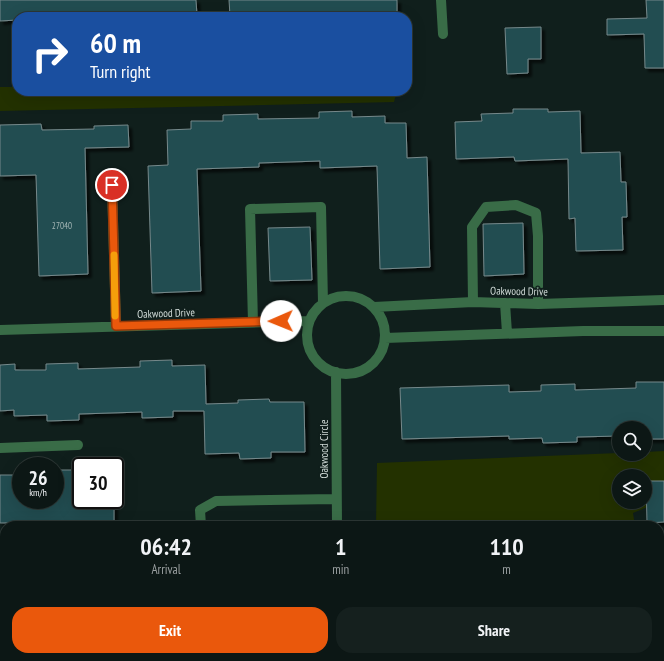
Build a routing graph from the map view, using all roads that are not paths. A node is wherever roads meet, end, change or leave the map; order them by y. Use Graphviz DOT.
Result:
graph roads {
  1 [pos="441,0"];
  2 [pos="443,34"];
  3 [pos="112,185"];
  4 [pos="664,300"];
  5 [pos="473,302"];
  6 [pos="323,303"];
  7 [pos="505,303"];
  8 [pos="538,304"];
  9 [pos="374,307"];
  10 [pos="309,321"];
  11 [pos="253,322"];
  12 [pos="116,326"];
  13 [pos="0,330"];
  14 [pos="664,331"];
  15 [pos="507,333"];
  16 [pos="385,338"];
  17 [pos="336,372"];
  18 [pos="78,445"];
  19 [pos="0,448"];
  20 [pos="335,499"];
  21 [pos="201,521"];
  22 [pos="337,521"];
  1 -- 2 [label="street"];
  3 -- 12 [label="street"];
  4 -- 8 [label="street, Oakwood Drive"];
  5 -- 7 [label="street, Oakwood Drive"];
  5 -- 8 [label="street"];
  5 -- 9 [label="street, Oakwood Drive"];
  6 -- 9 [label="street"];
  6 -- 10 [label="street"];
  6 -- 11 [label="street"];
  7 -- 8 [label="street, Oakwood Drive"];
  7 -- 15 [label="street"];
  9 -- 16 [label="street"];
  10 -- 11 [label="street, Oakwood Drive"];
  10 -- 17 [label="street"];
  11 -- 12 [label="street, Oakwood Drive"];
  12 -- 13 [label="street, Oakwood Drive"];
  14 -- 15 [label="street"];
  15 -- 16 [label="street"];
  16 -- 17 [label="street"];
  17 -- 20 [label="street, Oakwood Circle"];
  18 -- 19 [label="street"];
  20 -- 21 [label="street"];
  20 -- 22 [label="street, Oakwood Circle"];
}
